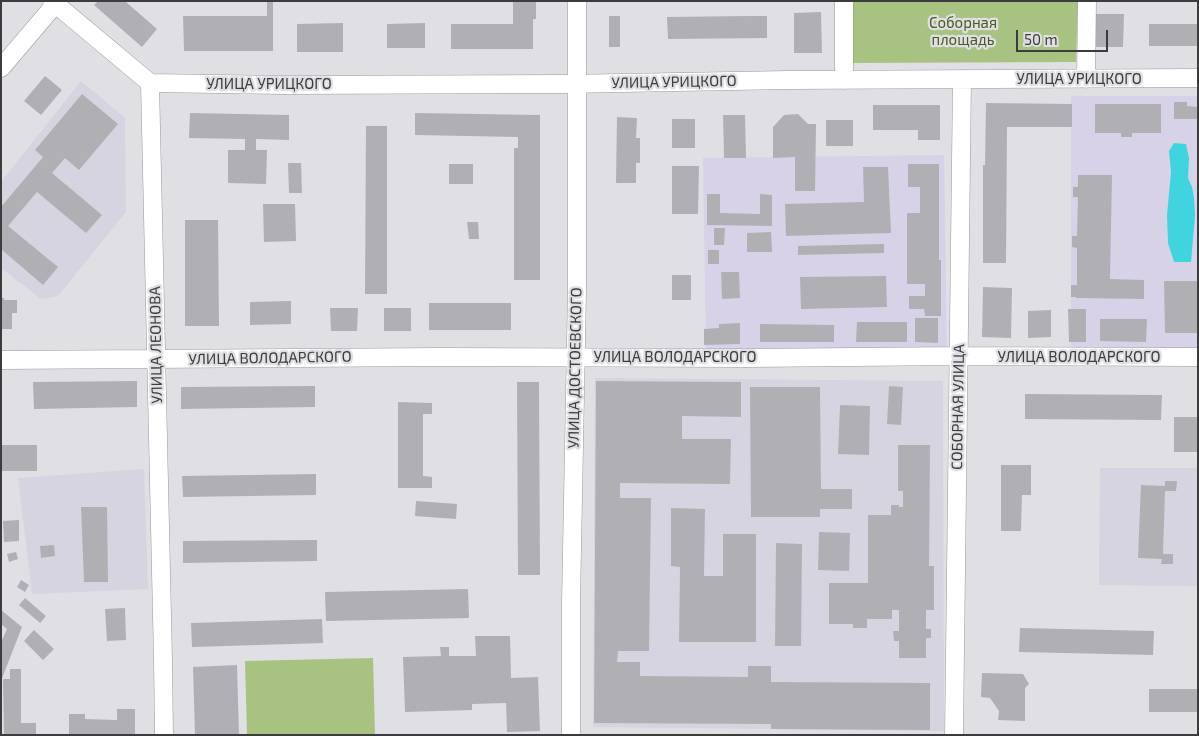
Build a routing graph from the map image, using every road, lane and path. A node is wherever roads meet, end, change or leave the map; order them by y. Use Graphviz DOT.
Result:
graph roads {
  1 [pos="577,1"];
  2 [pos="844,1"];
  3 [pos="1087,1"];
  4 [pos="55,2"];
  5 [pos="1,68"];
  6 [pos="1086,78"];
  7 [pos="1198,78"];
  8 [pos="962,79"];
  9 [pos="844,80"];
  10 [pos="150,82"];
  11 [pos="578,83"];
  12 [pos="959,356"];
  13 [pos="576,357"];
  14 [pos="1198,358"];
  15 [pos="156,359"];
  16 [pos="1,360"];
  17 [pos="164,735"];
  18 [pos="571,735"];
  19 [pos="954,735"];
  1 -- 11 [label="street, УЛИЦА ДОСТОЕВСКОГО"];
  2 -- 9 [label="street"];
  3 -- 6 [label="street"];
  4 -- 5 [label="street"];
  4 -- 10 [label="street"];
  6 -- 7 [label="street, УЛИЦА УРИЦКОГО"];
  6 -- 8 [label="street, УЛИЦА УРИЦКОГО"];
  8 -- 9 [label="street, УЛИЦА УРИЦКОГО"];
  8 -- 12 [label="street, СОБОРНАЯ УЛИЦА"];
  9 -- 11 [label="street, УЛИЦА УРИЦКОГО"];
  10 -- 11 [label="street, УЛИЦА УРИЦКОГО"];
  10 -- 15 [label="street, УЛИЦА ЛЕОНОВА"];
  11 -- 13 [label="street, УЛИЦА ДОСТОЕВСКОГО"];
  12 -- 13 [label="street, УЛИЦА ВОЛОДАРСКОГО"];
  12 -- 14 [label="street, УЛИЦА ВОЛОДАРСКОГО"];
  12 -- 19 [label="street, СОБОРНАЯ УЛИЦА"];
  13 -- 15 [label="street, УЛИЦА ВОЛОДАРСКОГО"];
  13 -- 18 [label="street, УЛИЦА ДОСТОЕВСКОГО"];
  15 -- 16 [label="street, УЛИЦА ВОЛОДАРСКОГО"];
  15 -- 17 [label="street, УЛИЦА ЛЕОНОВА"];
}
